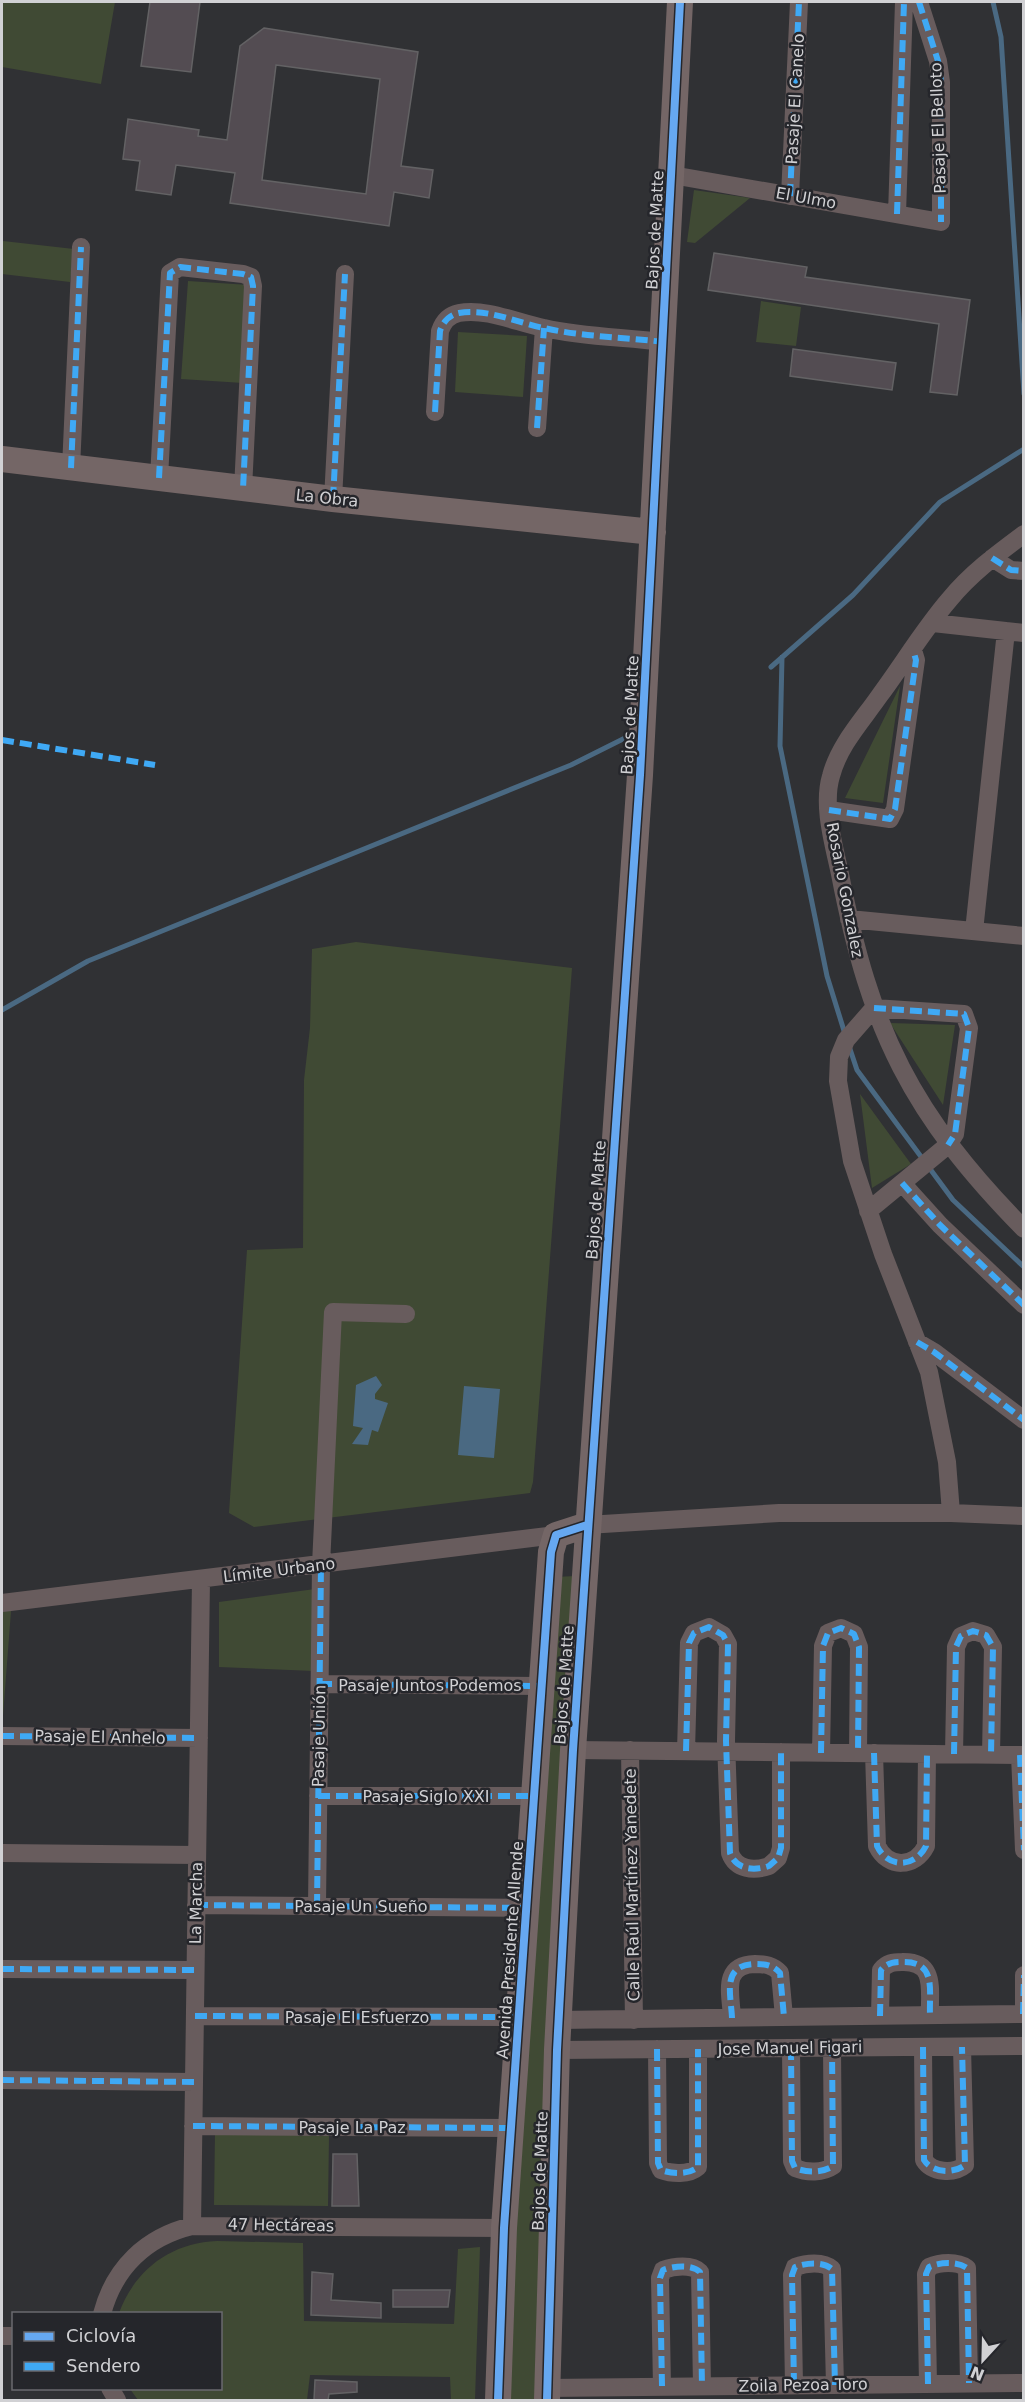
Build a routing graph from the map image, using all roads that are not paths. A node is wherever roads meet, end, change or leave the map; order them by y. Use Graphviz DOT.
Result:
graph roads {
  1 [pos="680,2"];
  2 [pos="799,2"];
  3 [pos="904,2"];
  4 [pos="919,2"];
  5 [pos="672,175"];
  6 [pos="790,196"];
  7 [pos="897,214"];
  8 [pos="941,222"];
  9 [pos="81,248"];
  10 [pos="345,274"];
  11 [pos="544,328"];
  12 [pos="663,342"];
  13 [pos="435,412"];
  14 [pos="537,428"];
  15 [pos="2,459"];
  16 [pos="71,468"];
  17 [pos="159,478"];
  18 [pos="243,489"];
  19 [pos="333,500"];
  20 [pos="653,532"];
  21 [pos="1023,534"];
  22 [pos="992,558"];
  23 [pos="1023,571"];
  24 [pos="933,623"];
  25 [pos="1015,632"];
  26 [pos="913,650"];
  27 [pos="829,810"];
  28 [pos="849,919"];
  29 [pos="974,931"];
  30 [pos="1023,936"];
  31 [pos="874,1008"];
  32 [pos="948,1145"];
  33 [pos="902,1183"];
  34 [pos="868,1211"];
  35 [pos="1023,1229"];
  36 [pos="1023,1305"];
  37 [pos="405,1314"];
  38 [pos="917,1342"];
  39 [pos="1023,1420"];
  40 [pos="951,1513"];
  41 [pos="1023,1516"];
  42 [pos="587,1525"];
  43 [pos="556,1535"];
  44 [pos="321,1565"];
  45 [pos="201,1579"];
  46 [pos="2,1603"];
  47 [pos="320,1684"];
  48 [pos="540,1686"];
  49 [pos="2,1736"];
  50 [pos="199,1738"];
  51 [pos="573,1750"];
  52 [pos="630,1750"];
  53 [pos="686,1751"];
  54 [pos="727,1751"];
  55 [pos="781,1752"];
  56 [pos="821,1753"];
  57 [pos="866,1753"];
  58 [pos="927,1754"];
  59 [pos="954,1754"];
  60 [pos="991,1755"];
  61 [pos="1022,1755"];
  62 [pos="318,1796"];
  63 [pos="534,1796"];
  64 [pos="1023,1850"];
  65 [pos="2,1852"];
  66 [pos="197,1855"];
  67 [pos="196,1905"];
  68 [pos="317,1906"];
  69 [pos="526,1908"];
  70 [pos="2,1969"];
  71 [pos="195,1970"];
  72 [pos="1023,1975"];
  73 [pos="1023,2014"];
  74 [pos="930,2015"];
  75 [pos="195,2016"];
  76 [pos="880,2016"];
  77 [pos="519,2017"];
  78 [pos="784,2017"];
  79 [pos="732,2018"];
  80 [pos="558,2020"];
  81 [pos="634,2020"];
  82 [pos="1023,2046"];
  83 [pos="923,2047"];
  84 [pos="962,2047"];
  85 [pos="791,2048"];
  86 [pos="832,2048"];
  87 [pos="657,2049"];
  88 [pos="698,2049"];
  89 [pos="557,2050"];
  90 [pos="2,2080"];
  91 [pos="194,2082"];
  92 [pos="193,2126"];
  93 [pos="511,2128"];
  94 [pos="192,2226"];
  95 [pos="504,2228"];
  96 [pos="102,2312"];
  97 [pos="969,2383"];
  98 [pos="1023,2383"];
  99 [pos="928,2384"];
  100 [pos="794,2385"];
  101 [pos="835,2385"];
  102 [pos="662,2386"];
  103 [pos="702,2386"];
  104 [pos="547,2394"];
  105 [pos="498,2400"];
  1 -- 5 [label="main road, Bajos de Matte"];
  2 -- 6 [label="street, Pasaje El Canelo"];
  3 -- 7 [label="street, Pasaje El Belloto"];
  4 -- 8 [label="street, Pasaje El Belloto"];
  5 -- 6 [label="street, El Ulmo"];
  5 -- 12 [label="main road, Bajos de Matte"];
  6 -- 7 [label="street, El Ulmo"];
  7 -- 8 [label="street, El Ulmo"];
  9 -- 16 [label="street"];
  10 -- 19 [label="street"];
  11 -- 12 [label="street"];
  11 -- 13 [label="street"];
  11 -- 14 [label="street"];
  12 -- 20 [label="main road, Bajos de Matte"];
  15 -- 16 [label="main road, La Obra"];
  16 -- 17 [label="main road, La Obra"];
  17 -- 18 [label="main road, La Obra"];
  17 -- 18 [label="street"];
  18 -- 19 [label="main road, La Obra"];
  19 -- 20 [label="main road, La Obra"];
  20 -- 42 [label="main road, Bajos de Matte"];
  21 -- 22 [label="street, Rosario Gonzalez"];
  22 -- 23 [label="street"];
  22 -- 24 [label="street, Rosario Gonzalez"];
  24 -- 25 [label="street"];
  24 -- 26 [label="street, Rosario Gonzalez"];
  25 -- 29 [label="street"];
  26 -- 27 [label="street, Rosario Gonzalez"];
  26 -- 27 [label="street"];
  27 -- 28 [label="street, Rosario Gonzalez"];
  28 -- 29 [label="street"];
  28 -- 31 [label="street, Rosario Gonzalez"];
  29 -- 30 [label="street"];
  31 -- 32 [label="street, Rosario Gonzalez"];
  31 -- 32 [label="street"];
  31 -- 34 [label="street"];
  32 -- 33 [label="street"];
  32 -- 35 [label="street, Rosario Gonzalez"];
  33 -- 34 [label="street"];
  33 -- 36 [label="street"];
  34 -- 38 [label="street"];
  37 -- 44 [label="street, Pasaje Unión"];
  38 -- 39 [label="street"];
  38 -- 40 [label="street"];
  40 -- 41 [label="street"];
  40 -- 42 [label="street"];
  42 -- 43 [label="main road"];
  42 -- 51 [label="main road, Bajos de Matte"];
  43 -- 44 [label="street, Límite Urbano"];
  43 -- 48 [label="main road, Avenida Presidente Allende"];
  44 -- 45 [label="street, Límite Urbano"];
  44 -- 47 [label="street, Pasaje Unión"];
  45 -- 46 [label="street, Límite Urbano"];
  45 -- 50 [label="street, La Marcha"];
  47 -- 48 [label="street, Pasaje Juntos Podemos"];
  47 -- 62 [label="street, Pasaje Unión"];
  48 -- 63 [label="main road, Avenida Presidente Allende"];
  49 -- 50 [label="street, Pasaje El Anhelo"];
  50 -- 66 [label="street, La Marcha"];
  51 -- 52 [label="street"];
  51 -- 80 [label="main road, Bajos de Matte"];
  52 -- 53 [label="street"];
  52 -- 81 [label="street, Calle Raúl Martínez Yanedete"];
  53 -- 54 [label="street"];
  53 -- 54 [label="street"];
  54 -- 55 [label="street"];
  54 -- 55 [label="street"];
  55 -- 56 [label="street"];
  56 -- 57 [label="street"];
  56 -- 57 [label="street"];
  57 -- 58 [label="street"];
  57 -- 58 [label="street"];
  58 -- 59 [label="street"];
  59 -- 60 [label="street"];
  59 -- 60 [label="street"];
  60 -- 61 [label="street"];
  61 -- 64 [label="street"];
  62 -- 63 [label="street, Pasaje Siglo XXI"];
  62 -- 68 [label="street, Pasaje Unión"];
  63 -- 69 [label="main road, Avenida Presidente Allende"];
  65 -- 66 [label="street"];
  66 -- 67 [label="street, La Marcha"];
  67 -- 68 [label="street, Pasaje Un Sueño"];
  67 -- 71 [label="street, La Marcha"];
  68 -- 69 [label="street, Pasaje Un Sueño"];
  69 -- 77 [label="main road, Avenida Presidente Allende"];
  70 -- 71 [label="street"];
  71 -- 75 [label="street, La Marcha"];
  72 -- 73 [label="street"];
  73 -- 74 [label="street, Jose Manuel Figari"];
  74 -- 76 [label="street, Jose Manuel Figari"];
  74 -- 76 [label="street"];
  75 -- 77 [label="street, Pasaje El Esfuerzo"];
  75 -- 91 [label="street, La Marcha"];
  76 -- 78 [label="street, Jose Manuel Figari"];
  77 -- 93 [label="main road, Avenida Presidente Allende"];
  78 -- 79 [label="street, Jose Manuel Figari"];
  78 -- 79 [label="street"];
  79 -- 81 [label="street, Jose Manuel Figari"];
  80 -- 81 [label="street, Jose Manuel Figari"];
  80 -- 89 [label="main road, Bajos de Matte"];
  82 -- 84 [label="street, Jose Manuel Figari"];
  83 -- 84 [label="street, Jose Manuel Figari"];
  83 -- 84 [label="street"];
  83 -- 86 [label="street, Jose Manuel Figari"];
  85 -- 86 [label="street, Jose Manuel Figari"];
  85 -- 86 [label="street"];
  85 -- 88 [label="street, Jose Manuel Figari"];
  87 -- 88 [label="street, Jose Manuel Figari"];
  87 -- 88 [label="street"];
  87 -- 89 [label="street, Jose Manuel Figari"];
  89 -- 104 [label="main road, Bajos de Matte"];
  90 -- 91 [label="street"];
  91 -- 92 [label="street, La Marcha"];
  92 -- 93 [label="street, Pasaje La Paz"];
  92 -- 94 [label="street, La Marcha"];
  93 -- 95 [label="main road, Avenida Presidente Allende"];
  94 -- 95 [label="street, 47 Hectáreas"];
  94 -- 96 [label="street, 47 Hectáreas"];
  95 -- 105 [label="main road, Avenida Presidente Allende"];
  97 -- 98 [label="street, Zoila Pezoa Toro"];
  97 -- 99 [label="street, Zoila Pezoa Toro"];
  97 -- 99 [label="street"];
  99 -- 101 [label="street, Zoila Pezoa Toro"];
  100 -- 101 [label="street, Zoila Pezoa Toro"];
  100 -- 101 [label="street"];
  100 -- 103 [label="street, Zoila Pezoa Toro"];
  102 -- 103 [label="street, Zoila Pezoa Toro"];
  102 -- 103 [label="street"];
  102 -- 104 [label="street, Zoila Pezoa Toro"];
}
